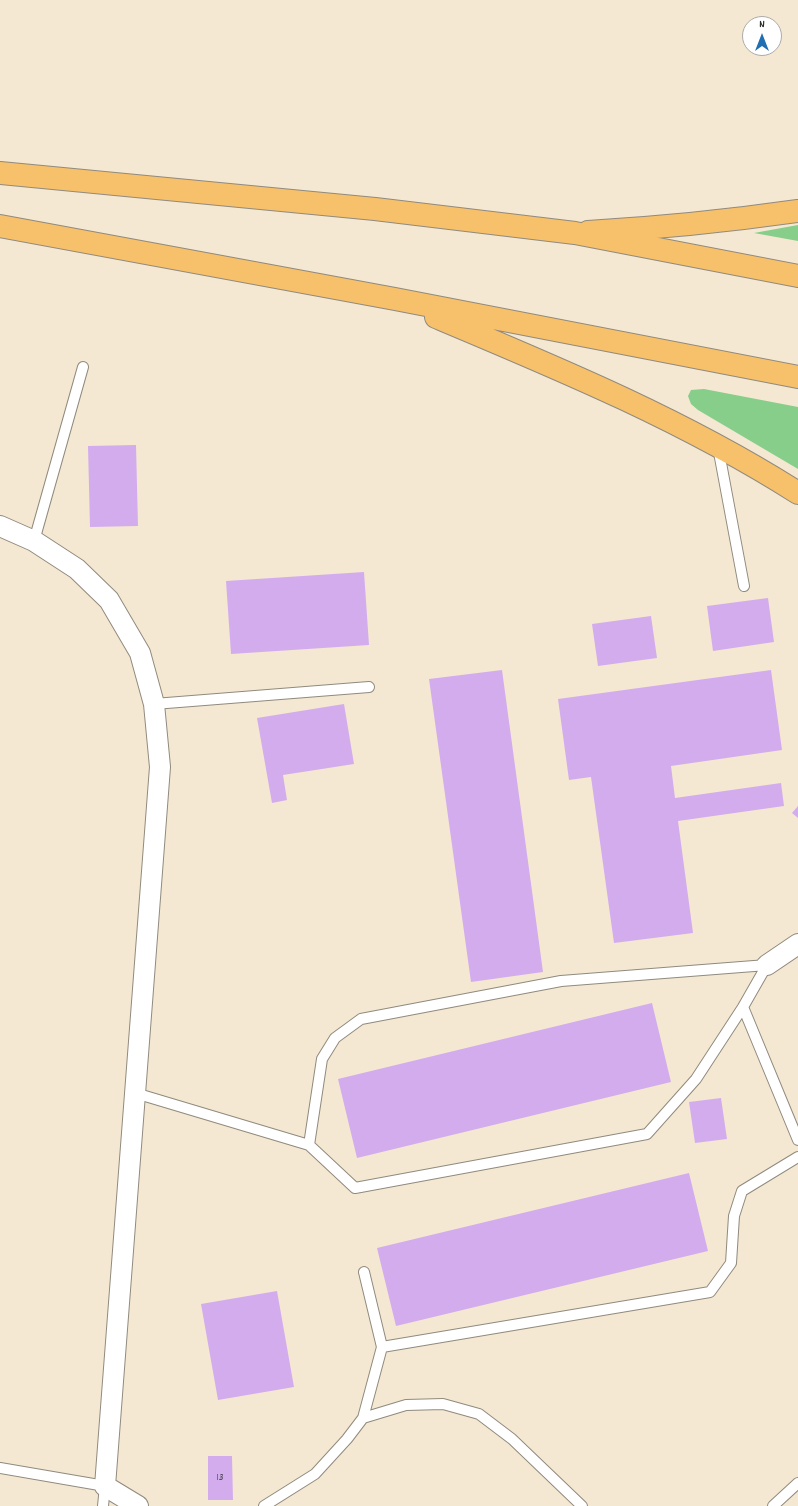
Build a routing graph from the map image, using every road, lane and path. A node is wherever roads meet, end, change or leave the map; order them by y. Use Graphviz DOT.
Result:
graph roads {
  1 [pos="0,173"];
  2 [pos="798,211"];
  3 [pos="0,226"];
  4 [pos="575,233"];
  5 [pos="798,276"];
  6 [pos="395,299"];
  7 [pos="83,367"];
  8 [pos="798,377"];
  9 [pos="718,445"];
  10 [pos="798,493"];
  11 [pos="0,526"];
  12 [pos="34,541"];
  13 [pos="744,586"];
  14 [pos="369,688"];
  15 [pos="154,704"];
  16 [pos="798,944"];
  17 [pos="766,965"];
  18 [pos="743,1007"];
  19 [pos="135,1093"];
  20 [pos="798,1140"];
  21 [pos="309,1145"];
  22 [pos="798,1156"];
  23 [pos="364,1272"];
  24 [pos="382,1347"];
  25 [pos="363,1418"];
  26 [pos="0,1468"];
  27 [pos="798,1483"];
  28 [pos="105,1486"];
  29 [pos="103,1506"];
  30 [pos="138,1506"];
  31 [pos="264,1506"];
  32 [pos="582,1506"];
  33 [pos="773,1506"];
  1 -- 4 [label="main road"];
  2 -- 4 [label="main road"];
  3 -- 6 [label="main road"];
  4 -- 5 [label="main road"];
  6 -- 8 [label="main road"];
  6 -- 9 [label="main road"];
  7 -- 12 [label="lane"];
  9 -- 10 [label="main road"];
  9 -- 13 [label="lane"];
  11 -- 12 [label="street"];
  12 -- 15 [label="street"];
  14 -- 15 [label="lane"];
  15 -- 19 [label="street"];
  16 -- 17 [label="street"];
  17 -- 18 [label="lane"];
  17 -- 21 [label="lane"];
  18 -- 20 [label="lane"];
  18 -- 21 [label="lane"];
  19 -- 21 [label="lane"];
  19 -- 28 [label="street"];
  22 -- 24 [label="lane"];
  23 -- 24 [label="lane"];
  24 -- 25 [label="lane"];
  25 -- 31 [label="lane"];
  25 -- 32 [label="lane"];
  26 -- 28 [label="lane"];
  27 -- 33 [label="lane"];
  28 -- 29 [label="lane"];
  28 -- 30 [label="street"];
}
